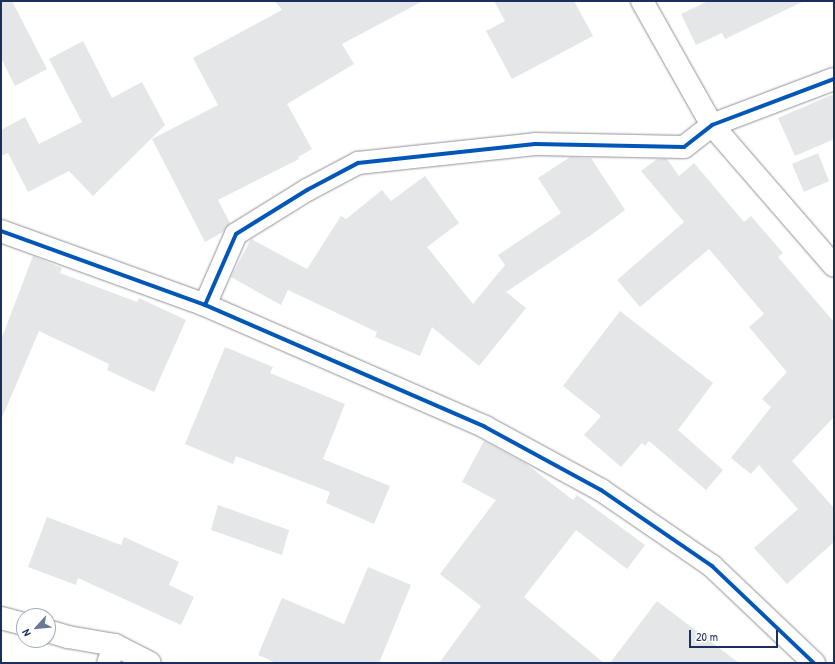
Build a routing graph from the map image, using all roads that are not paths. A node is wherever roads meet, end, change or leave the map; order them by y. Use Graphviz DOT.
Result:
graph roads {
  1 [pos="642,1"];
  2 [pos="834,78"];
  3 [pos="712,125"];
  4 [pos="1,231"];
  5 [pos="834,266"];
  6 [pos="205,305"];
  7 [pos="1,618"];
  8 [pos="16,622"];
  9 [pos="56,633"];
  10 [pos="112,654"];
  11 [pos="150,663"];
  12 [pos="814,663"];
  1 -- 3 [label="street"];
  2 -- 3 [label="street"];
  3 -- 5 [label="street"];
  3 -- 6 [label="street"];
  4 -- 6 [label="street"];
  6 -- 12 [label="street"];
  7 -- 8 [label="street"];
  9 -- 10 [label="street"];
  10 -- 11 [label="street"];
}
